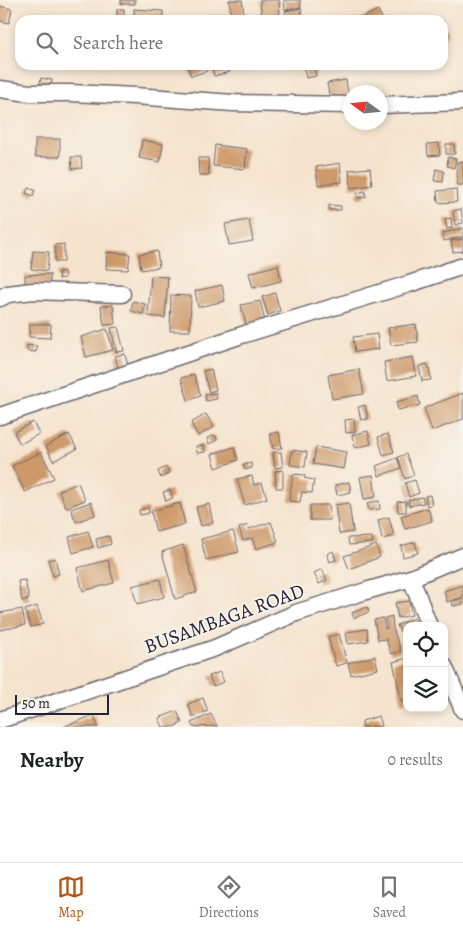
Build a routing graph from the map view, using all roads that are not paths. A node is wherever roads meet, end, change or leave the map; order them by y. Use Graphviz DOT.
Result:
graph roads {
  1 [pos="0,89"];
  2 [pos="463,102"];
  3 [pos="343,105"];
  4 [pos="388,105"];
  5 [pos="463,266"];
  6 [pos="122,294"];
  7 [pos="0,298"];
  8 [pos="0,416"];
  9 [pos="463,556"];
  10 [pos="411,578"];
  11 [pos="428,622"];
  12 [pos="444,667"];
  13 [pos="463,710"];
  14 [pos="0,720"];
  1 -- 3 [label="street"];
  2 -- 4 [label="street"];
  5 -- 8 [label="street"];
  6 -- 7 [label="street"];
  9 -- 10 [label="street, BUSAMBAGA ROAD"];
  10 -- 11 [label="street"];
  10 -- 14 [label="street, BUSAMBAGA ROAD"];
  12 -- 13 [label="street"];
}
